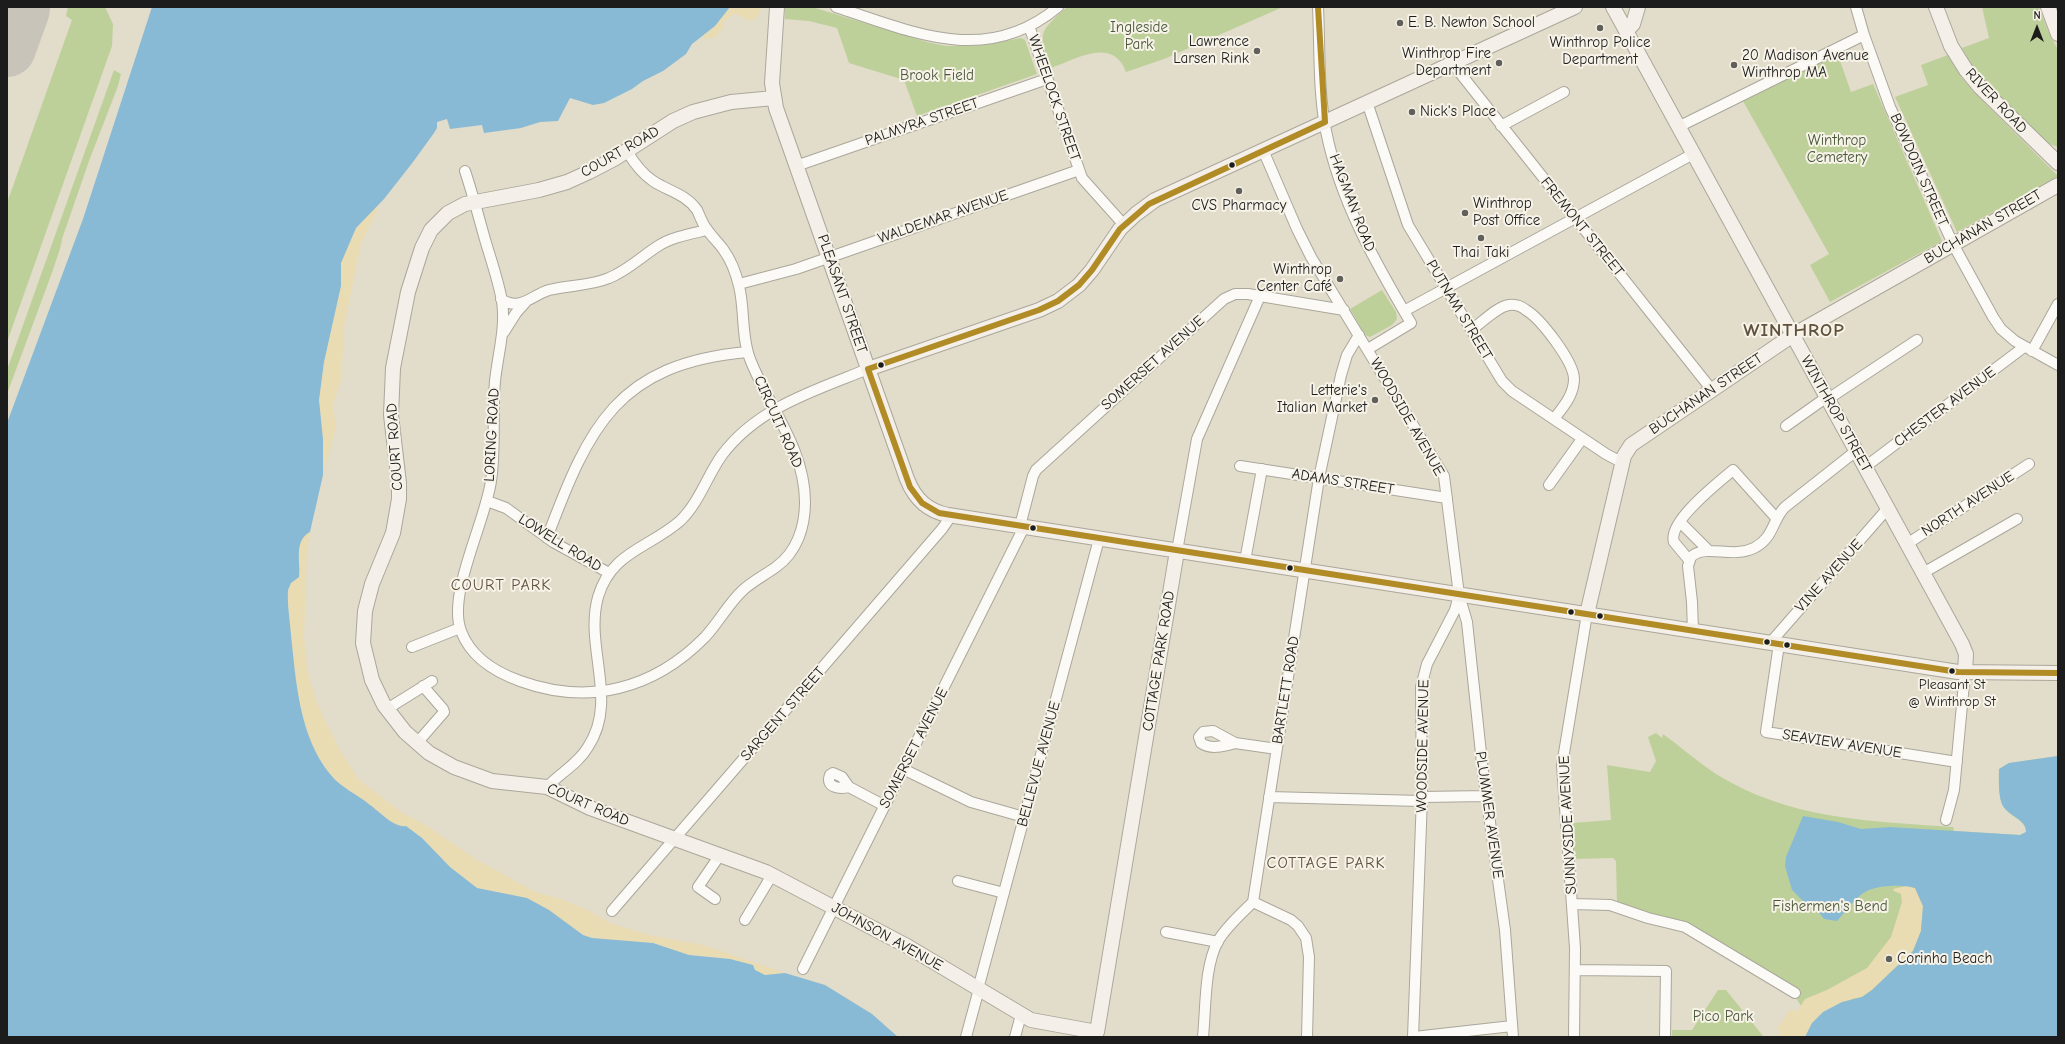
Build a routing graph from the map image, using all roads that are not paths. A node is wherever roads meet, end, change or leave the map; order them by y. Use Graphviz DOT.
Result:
graph roads {
  1 [pos="777,7"];
  2 [pos="836,7"];
  3 [pos="1058,7"];
  4 [pos="1318,7"];
  5 [pos="1576,7"];
  6 [pos="1613,7"];
  7 [pos="1638,7"];
  8 [pos="1856,7"];
  9 [pos="1936,7"];
  10 [pos="2048,7"];
  11 [pos="1029,26"];
  12 [pos="1626,31"];
  13 [pos="2058,34"];
  14 [pos="1864,35"];
  15 [pos="1452,63"];
  16 [pos="1047,78"];
  17 [pos="1564,92"];
  18 [pos="774,98"];
  19 [pos="1367,102"];
  20 [pos="1325,122"];
  21 [pos="1501,126"];
  22 [pos="1678,127"];
  23 [pos="1263,150"];
  24 [pos="627,151"];
  25 [pos="1693,154"];
  26 [pos="2058,163"];
  27 [pos="796,166"];
  28 [pos="1079,170"];
  29 [pos="465,171"];
  30 [pos="2058,184"];
  31 [pos="474,202"];
  32 [pos="1575,218"];
  33 [pos="1124,225"];
  34 [pos="707,230"];
  35 [pos="1952,244"];
  36 [pos="829,257"];
  37 [pos="739,284"];
  38 [pos="1445,287"];
  39 [pos="1260,296"];
  40 [pos="501,300"];
  41 [pos="525,303"];
  42 [pos="2058,304"];
  43 [pos="1344,310"];
  44 [pos="1404,311"];
  45 [pos="1471,330"];
  46 [pos="503,334"];
  47 [pos="1359,335"];
  48 [pos="1793,335"];
  49 [pos="1917,340"];
  50 [pos="1368,349"];
  51 [pos="2028,349"];
  52 [pos="747,352"];
  53 [pos="2058,365"];
  54 [pos="868,369"];
  55 [pos="1712,390"];
  56 [pos="1827,398"];
  57 [pos="775,409"];
  58 [pos="1554,419"];
  59 [pos="1786,426"];
  60 [pos="1582,439"];
  61 [pos="1856,451"];
  62 [pos="1622,463"];
  63 [pos="2029,464"];
  64 [pos="1240,466"];
  65 [pos="1865,467"];
  66 [pos="1262,470"];
  67 [pos="1319,478"];
  68 [pos="1549,485"];
  69 [pos="1447,498"];
  70 [pos="487,500"];
  71 [pos="1888,508"];
  72 [pos="951,516"];
  73 [pos="1777,519"];
  74 [pos="2017,519"];
  75 [pos="1680,522"];
  76 [pos="1022,527"];
  77 [pos="548,538"];
  78 [pos="1099,539"];
  79 [pos="1907,544"];
  80 [pos="1708,550"];
  81 [pos="1177,551"];
  82 [pos="1689,560"];
  83 [pos="1245,561"];
  84 [pos="1304,570"];
  85 [pos="609,573"];
  86 [pos="1923,573"];
  87 [pos="1459,595"];
  88 [pos="1587,614"];
  89 [pos="460,628"];
  90 [pos="1693,631"];
  91 [pos="1775,644"];
  92 [pos="412,647"];
  93 [pos="1965,673"];
  94 [pos="2058,673"];
  95 [pos="603,693"];
  96 [pos="387,709"];
  97 [pos="1235,742"];
  98 [pos="417,743"];
  99 [pos="1277,749"];
  100 [pos="1957,762"];
  101 [pos="903,769"];
  102 [pos="547,787"];
  103 [pos="849,788"];
  104 [pos="1487,796"];
  105 [pos="1269,798"];
  106 [pos="1422,799"];
  107 [pos="885,806"];
  108 [pos="1024,817"];
  109 [pos="1946,820"];
  110 [pos="675,839"];
  111 [pos="720,855"];
  112 [pos="772,875"];
  113 [pos="958,881"];
  114 [pos="1004,893"];
  115 [pos="715,899"];
  116 [pos="1253,902"];
  117 [pos="1572,904"];
  118 [pos="834,908"];
  119 [pos="612,911"];
  120 [pos="746,920"];
  121 [pos="1166,932"];
  122 [pos="1218,942"];
  123 [pos="803,969"];
  124 [pos="1575,970"];
  125 [pos="979,989"];
  126 [pos="1795,993"];
  127 [pos="1021,1015"];
  128 [pos="1512,1026"];
  129 [pos="1097,1034"];
  130 [pos="1432,1036"];
  131 [pos="966,1037"];
  132 [pos="1015,1037"];
  133 [pos="1203,1037"];
  134 [pos="1307,1037"];
  135 [pos="1413,1037"];
  136 [pos="1513,1037"];
  137 [pos="1574,1037"];
  138 [pos="1665,1037"];
  1 -- 18 [label="main road, PLEASANT STREET"];
  2 -- 11 [label="street"];
  3 -- 11 [label="street"];
  4 -- 20 [label="street, HAGMAN ROAD"];
  5 -- 15 [label="main road"];
  6 -- 12 [label="main road, WINTHROP STREET"];
  7 -- 12 [label="main road"];
  8 -- 14 [label="street, BOWDOIN STREET"];
  9 -- 26 [label="main road, RIVER ROAD"];
  10 -- 13 [label="main road"];
  11 -- 16 [label="street, WHEELOCK STREET"];
  12 -- 22 [label="main road, WINTHROP STREET"];
  14 -- 22 [label="street"];
  14 -- 35 [label="street, BOWDOIN STREET"];
  15 -- 19 [label="main road"];
  15 -- 21 [label="street, FREMONT STREET"];
  16 -- 27 [label="street, PALMYRA STREET"];
  16 -- 28 [label="street, WHEELOCK STREET"];
  17 -- 21 [label="street"];
  18 -- 24 [label="main road, COURT ROAD"];
  18 -- 27 [label="main road, PLEASANT STREET"];
  19 -- 20 [label="main road"];
  19 -- 38 [label="street, PUTNAM STREET"];
  20 -- 23 [label="main road"];
  20 -- 44 [label="street, HAGMAN ROAD"];
  21 -- 32 [label="street, FREMONT STREET"];
  22 -- 25 [label="main road, WINTHROP STREET"];
  23 -- 33 [label="main road"];
  23 -- 43 [label="street, WOODSIDE AVENUE"];
  24 -- 31 [label="main road, COURT ROAD"];
  24 -- 34 [label="street, CIRCUIT ROAD"];
  25 -- 32 [label="street"];
  25 -- 48 [label="main road, WINTHROP STREET"];
  27 -- 36 [label="main road, PLEASANT STREET"];
  28 -- 33 [label="street"];
  28 -- 36 [label="street, WALDEMAR AVENUE"];
  29 -- 31 [label="street, LORING ROAD"];
  30 -- 35 [label="main road, BUCHANAN STREET"];
  31 -- 40 [label="street, LORING ROAD"];
  31 -- 96 [label="main road, COURT ROAD"];
  32 -- 38 [label="street"];
  32 -- 55 [label="street, FREMONT STREET"];
  33 -- 54 [label="main road"];
  34 -- 37 [label="street, CIRCUIT ROAD"];
  34 -- 41 [label="street"];
  35 -- 48 [label="main road, BUCHANAN STREET"];
  35 -- 51 [label="street, BOWDOIN STREET"];
  36 -- 37 [label="street, WALDEMAR AVENUE"];
  36 -- 54 [label="main road, PLEASANT STREET"];
  37 -- 52 [label="street, CIRCUIT ROAD"];
  38 -- 44 [label="street"];
  38 -- 45 [label="street, PUTNAM STREET"];
  39 -- 43 [label="street, SOMERSET AVENUE"];
  39 -- 76 [label="street, SOMERSET AVENUE"];
  39 -- 81 [label="street, COTTAGE PARK ROAD"];
  40 -- 41 [label="street"];
  40 -- 46 [label="street, LORING ROAD"];
  41 -- 46 [label="street"];
  42 -- 51 [label="street, CHESTER AVENUE"];
  43 -- 47 [label="street, WOODSIDE AVENUE"];
  44 -- 50 [label="street, HAGMAN ROAD"];
  45 -- 58 [label="street, PUTNAM STREET"];
  45 -- 58 [label="street"];
  46 -- 70 [label="street, LORING ROAD"];
  47 -- 50 [label="street, WOODSIDE AVENUE"];
  47 -- 67 [label="street, BARTLETT ROAD"];
  48 -- 55 [label="main road, BUCHANAN STREET"];
  48 -- 56 [label="main road, WINTHROP STREET"];
  49 -- 56 [label="street"];
  50 -- 69 [label="street, WOODSIDE AVENUE"];
  51 -- 53 [label="street, BOWDOIN STREET"];
  51 -- 65 [label="street, CHESTER AVENUE"];
  52 -- 57 [label="street, CIRCUIT ROAD"];
  52 -- 77 [label="street"];
  54 -- 57 [label="street, LOWELL ROAD"];
  54 -- 72 [label="main road, PLEASANT STREET"];
  55 -- 62 [label="main road, BUCHANAN STREET"];
  56 -- 59 [label="street"];
  56 -- 61 [label="main road, WINTHROP STREET"];
  57 -- 85 [label="street, LOWELL ROAD"];
  57 -- 95 [label="street, CIRCUIT ROAD"];
  58 -- 60 [label="street, PUTNAM STREET"];
  60 -- 62 [label="street, PUTNAM STREET"];
  60 -- 68 [label="street"];
  61 -- 65 [label="main road, WINTHROP STREET"];
  61 -- 73 [label="street"];
  62 -- 88 [label="main road, BUCHANAN STREET"];
  63 -- 79 [label="street, NORTH AVENUE"];
  64 -- 66 [label="street, ADAMS STREET"];
  65 -- 71 [label="main road, WINTHROP STREET"];
  66 -- 67 [label="street, ADAMS STREET"];
  66 -- 83 [label="street"];
  67 -- 69 [label="street, ADAMS STREET"];
  67 -- 84 [label="street, BARTLETT ROAD"];
  69 -- 87 [label="street, WOODSIDE AVENUE"];
  70 -- 77 [label="street, LOWELL ROAD"];
  70 -- 89 [label="street, LORING ROAD"];
  71 -- 79 [label="main road, WINTHROP STREET"];
  71 -- 91 [label="street, VINE AVENUE"];
  72 -- 76 [label="main road, PLEASANT STREET"];
  72 -- 110 [label="street, SARGENT STREET"];
  73 -- 75 [label="street"];
  73 -- 80 [label="street"];
  74 -- 86 [label="street"];
  75 -- 80 [label="street"];
  75 -- 82 [label="street"];
  76 -- 78 [label="main road, PLEASANT STREET"];
  76 -- 101 [label="street, SOMERSET AVENUE"];
  77 -- 85 [label="street, LOWELL ROAD"];
  78 -- 81 [label="main road, PLEASANT STREET"];
  78 -- 108 [label="street, BELLEVUE AVENUE"];
  79 -- 86 [label="main road, WINTHROP STREET"];
  80 -- 82 [label="street"];
  81 -- 83 [label="main road, PLEASANT STREET"];
  81 -- 129 [label="main road, COTTAGE PARK ROAD"];
  82 -- 90 [label="street"];
  83 -- 84 [label="main road, PLEASANT STREET"];
  84 -- 87 [label="main road, PLEASANT STREET"];
  84 -- 99 [label="street, BARTLETT ROAD"];
  85 -- 95 [label="street"];
  86 -- 93 [label="main road, WINTHROP STREET"];
  87 -- 88 [label="main road, PLEASANT STREET"];
  87 -- 104 [label="street, PLUMMER AVENUE"];
  87 -- 106 [label="street, WOODSIDE AVENUE"];
  88 -- 90 [label="main road, PLEASANT STREET"];
  88 -- 117 [label="street, SUNNYSIDE AVENUE"];
  89 -- 92 [label="street"];
  89 -- 95 [label="street, LORING ROAD"];
  90 -- 91 [label="main road, PLEASANT STREET"];
  91 -- 93 [label="main road, PLEASANT STREET"];
  91 -- 100 [label="street, SEAVIEW AVENUE"];
  93 -- 94 [label="main road, PLEASANT STREET"];
  93 -- 100 [label="street, WINTHROP STREET"];
  95 -- 102 [label="street"];
  96 -- 98 [label="main road, COURT ROAD"];
  96 -- 98 [label="street"];
  97 -- 99 [label="street"];
  98 -- 102 [label="main road, COURT ROAD"];
  99 -- 105 [label="street, BARTLETT ROAD"];
  100 -- 109 [label="street, WINTHROP STREET"];
  101 -- 107 [label="street, SOMERSET AVENUE"];
  101 -- 108 [label="street"];
  102 -- 110 [label="main road, COURT ROAD"];
  103 -- 107 [label="street"];
  104 -- 106 [label="street"];
  104 -- 128 [label="street, PLUMMER AVENUE"];
  105 -- 106 [label="street"];
  105 -- 116 [label="street, BARTLETT ROAD"];
  106 -- 135 [label="street, WOODSIDE AVENUE"];
  107 -- 118 [label="street, SOMERSET AVENUE"];
  108 -- 114 [label="street, BELLEVUE AVENUE"];
  110 -- 111 [label="main road, JOHNSON AVENUE"];
  110 -- 119 [label="street, SARGENT STREET"];
  111 -- 112 [label="main road, JOHNSON AVENUE"];
  111 -- 115 [label="street"];
  112 -- 118 [label="main road, JOHNSON AVENUE"];
  112 -- 120 [label="street"];
  113 -- 114 [label="street"];
  114 -- 125 [label="street, BELLEVUE AVENUE"];
  116 -- 122 [label="street"];
  116 -- 134 [label="street"];
  117 -- 124 [label="street, SUNNYSIDE AVENUE"];
  117 -- 126 [label="street"];
  118 -- 123 [label="street, SOMERSET AVENUE"];
  118 -- 125 [label="main road, JOHNSON AVENUE"];
  121 -- 122 [label="street"];
  122 -- 133 [label="street"];
  124 -- 137 [label="street, SUNNYSIDE AVENUE"];
  124 -- 138 [label="street"];
  125 -- 127 [label="main road, JOHNSON AVENUE"];
  125 -- 131 [label="street, BELLEVUE AVENUE"];
  127 -- 129 [label="main road, JOHNSON AVENUE"];
  127 -- 132 [label="street"];
  128 -- 130 [label="street"];
  128 -- 136 [label="street, PLUMMER AVENUE"];
  130 -- 135 [label="street"];
}
